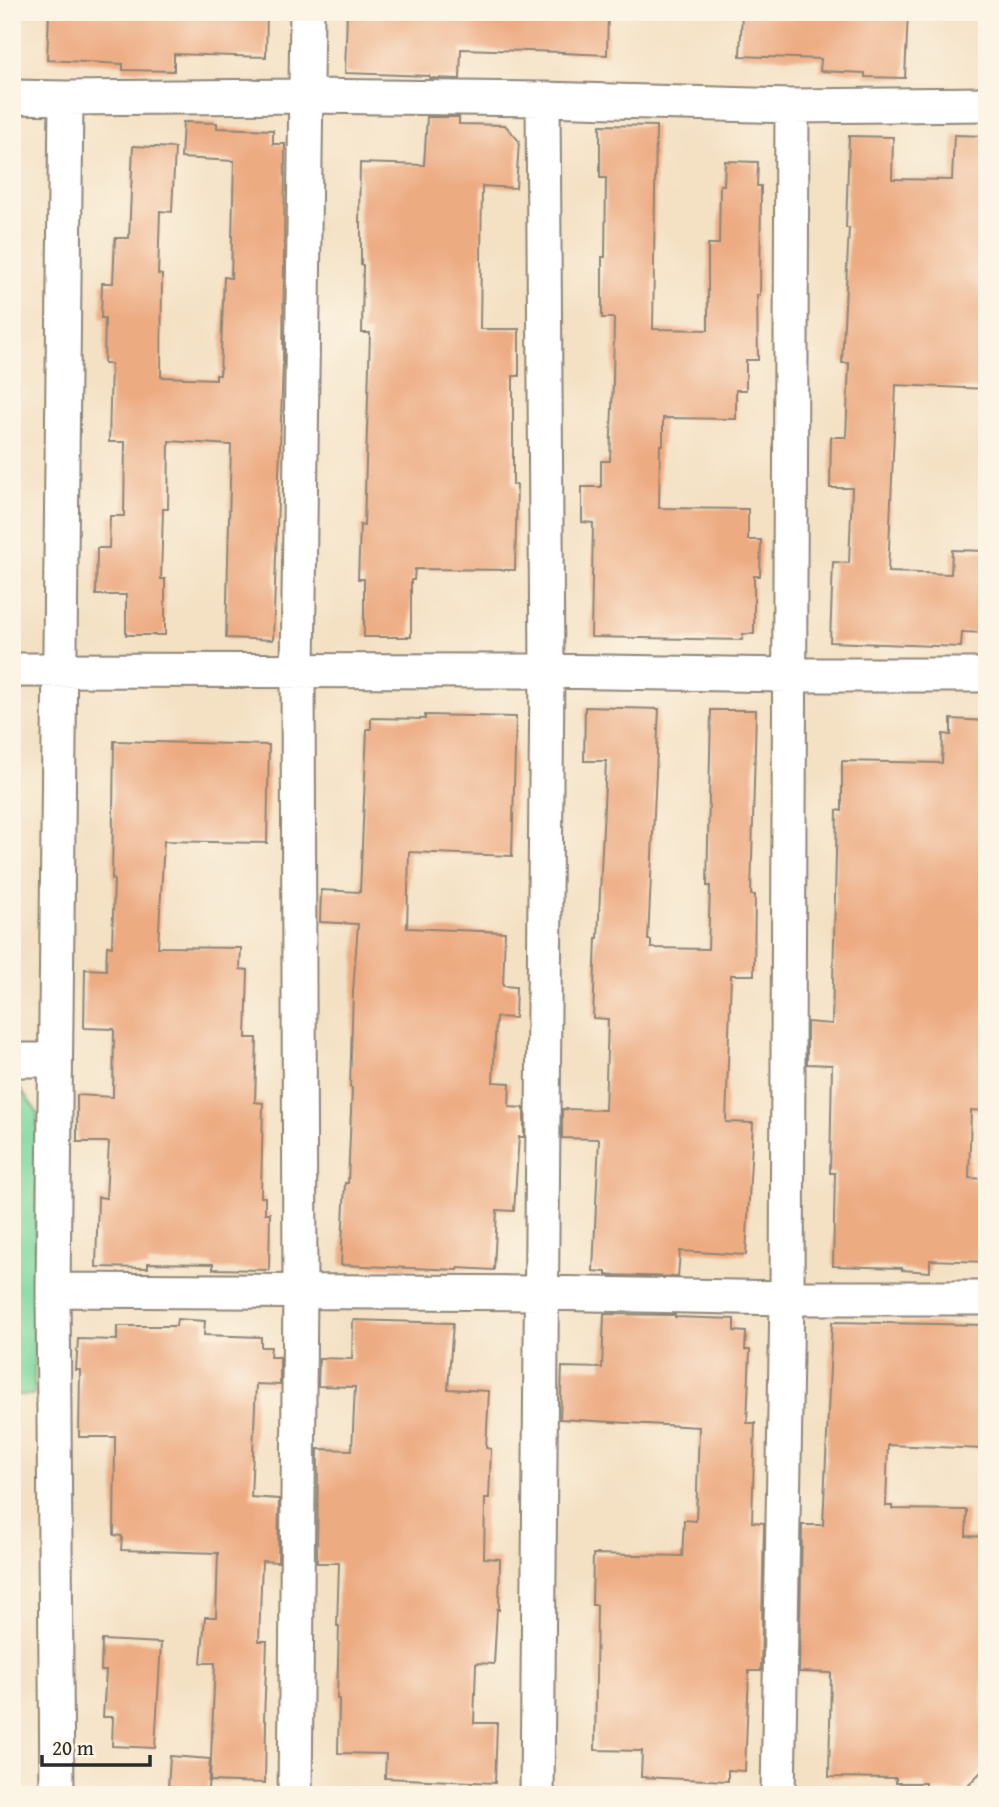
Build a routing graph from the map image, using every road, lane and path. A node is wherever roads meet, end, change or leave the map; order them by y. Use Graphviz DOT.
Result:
graph roads {
  1 [pos="307,12"];
  2 [pos="306,96"];
  3 [pos="12,97"];
  4 [pos="66,99"];
  5 [pos="543,99"];
  6 [pos="987,104"];
  7 [pos="792,106"];
  8 [pos="12,670"];
  9 [pos="59,670"];
  10 [pos="299,670"];
  11 [pos="547,671"];
  12 [pos="790,675"];
  13 [pos="987,675"];
  14 [pos="12,1060"];
  15 [pos="55,1060"];
  16 [pos="53,1290"];
  17 [pos="300,1292"];
  18 [pos="542,1293"];
  19 [pos="787,1298"];
  20 [pos="987,1298"];
  21 [pos="57,1795"];
  22 [pos="295,1795"];
  23 [pos="537,1795"];
  24 [pos="778,1795"];
  1 -- 2 [label="street"];
  2 -- 4 [label="street"];
  2 -- 5 [label="street"];
  2 -- 10 [label="street"];
  3 -- 4 [label="street"];
  4 -- 9 [label="street"];
  5 -- 7 [label="street"];
  5 -- 11 [label="street"];
  6 -- 7 [label="street"];
  7 -- 12 [label="street"];
  8 -- 9 [label="street"];
  9 -- 10 [label="street"];
  9 -- 15 [label="street"];
  10 -- 11 [label="street"];
  10 -- 17 [label="street"];
  11 -- 12 [label="street"];
  11 -- 18 [label="street"];
  12 -- 13 [label="street"];
  12 -- 19 [label="street"];
  14 -- 15 [label="street"];
  15 -- 16 [label="street"];
  16 -- 17 [label="street"];
  16 -- 21 [label="street"];
  17 -- 18 [label="street"];
  17 -- 22 [label="street"];
  18 -- 19 [label="street"];
  18 -- 23 [label="street"];
  19 -- 20 [label="street"];
  19 -- 24 [label="street"];
}
